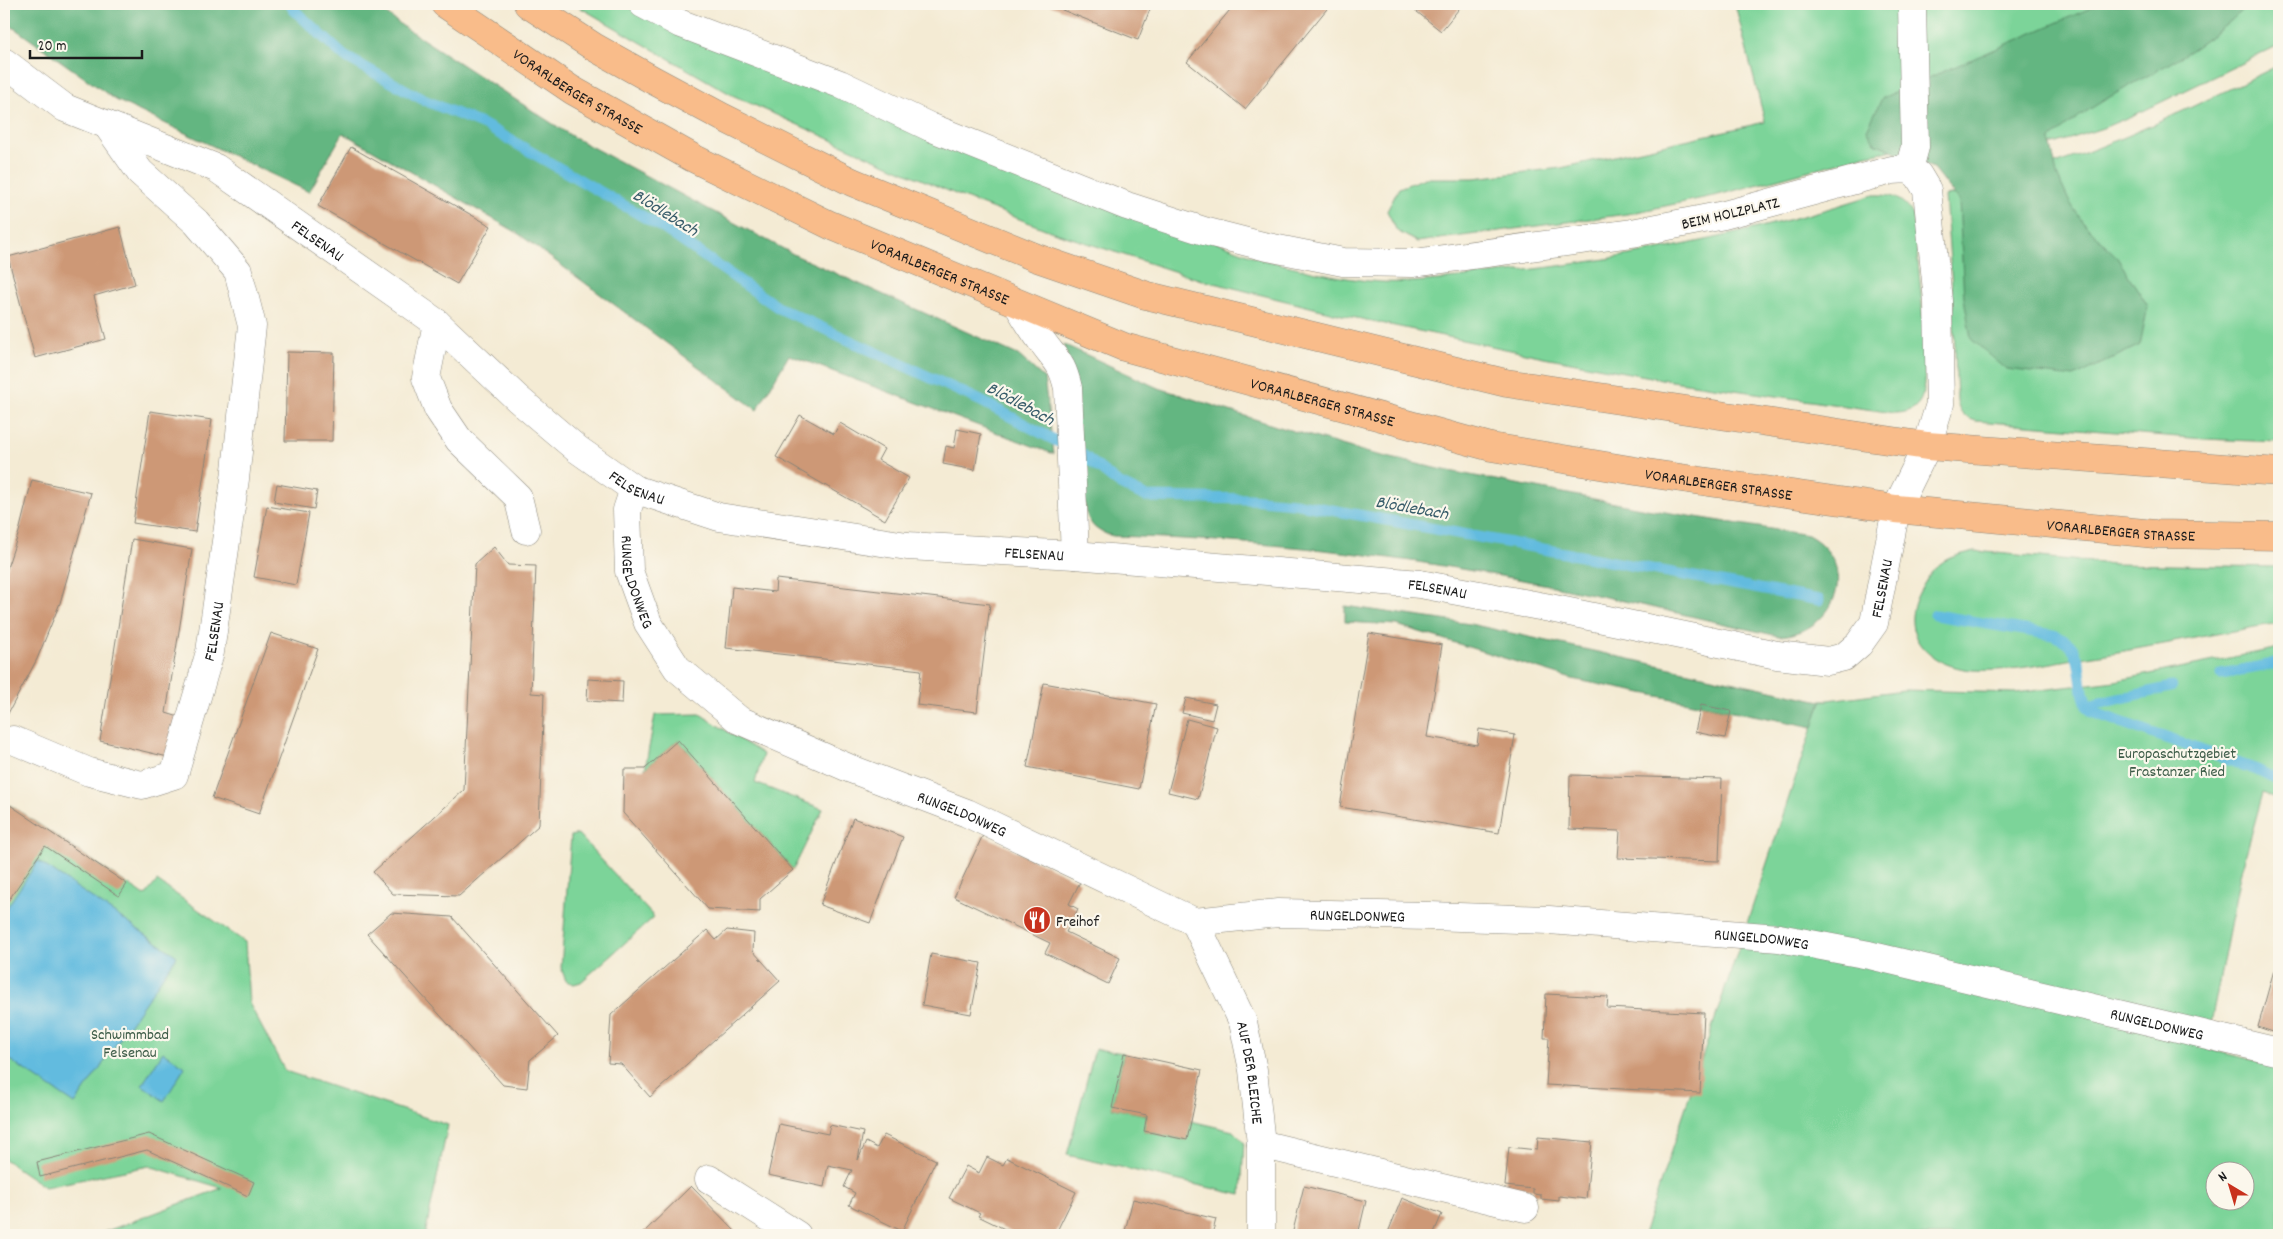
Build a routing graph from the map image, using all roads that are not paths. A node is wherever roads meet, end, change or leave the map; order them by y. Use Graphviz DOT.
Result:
graph roads {
  1 [pos="445,4"];
  2 [pos="528,4"];
  3 [pos="643,4"];
  4 [pos="1912,4"];
  5 [pos="4,62"];
  6 [pos="107,125"];
  7 [pos="1909,169"];
  8 [pos="1018,305"];
  9 [pos="437,323"];
  10 [pos="1927,446"];
  11 [pos="2279,472"];
  12 [pos="634,489"];
  13 [pos="1896,510"];
  14 [pos="526,530"];
  15 [pos="2279,536"];
  16 [pos="1075,555"];
  17 [pos="13,740"];
  18 [pos="1195,922"];
  19 [pos="2279,1052"];
  20 [pos="1260,1144"];
  21 [pos="709,1179"];
  22 [pos="1525,1208"];
  23 [pos="797,1235"];
  24 [pos="1262,1235"];
  1 -- 8 [label="main road, VORARLBERGER STRASSE"];
  2 -- 10 [label="main road"];
  3 -- 7 [label="street, BEIM HOLZPLATZ"];
  4 -- 7 [label="street"];
  5 -- 6 [label="street, FELSENAU"];
  6 -- 9 [label="street, FELSENAU"];
  6 -- 17 [label="street, FELSENAU"];
  7 -- 10 [label="street"];
  8 -- 13 [label="main road, VORARLBERGER STRASSE"];
  8 -- 16 [label="street"];
  9 -- 12 [label="street, FELSENAU"];
  9 -- 14 [label="street"];
  10 -- 11 [label="main road"];
  10 -- 13 [label="street, FELSENAU"];
  12 -- 16 [label="street, FELSENAU"];
  12 -- 18 [label="street, RUNGELDONWEG"];
  13 -- 15 [label="main road, VORARLBERGER STRASSE"];
  13 -- 16 [label="street, FELSENAU"];
  18 -- 19 [label="street, RUNGELDONWEG"];
  18 -- 20 [label="street, AUF DER BLEICHE"];
  20 -- 22 [label="street"];
  20 -- 24 [label="street, AUF DER BLEICHE"];
  21 -- 23 [label="street"];
}
